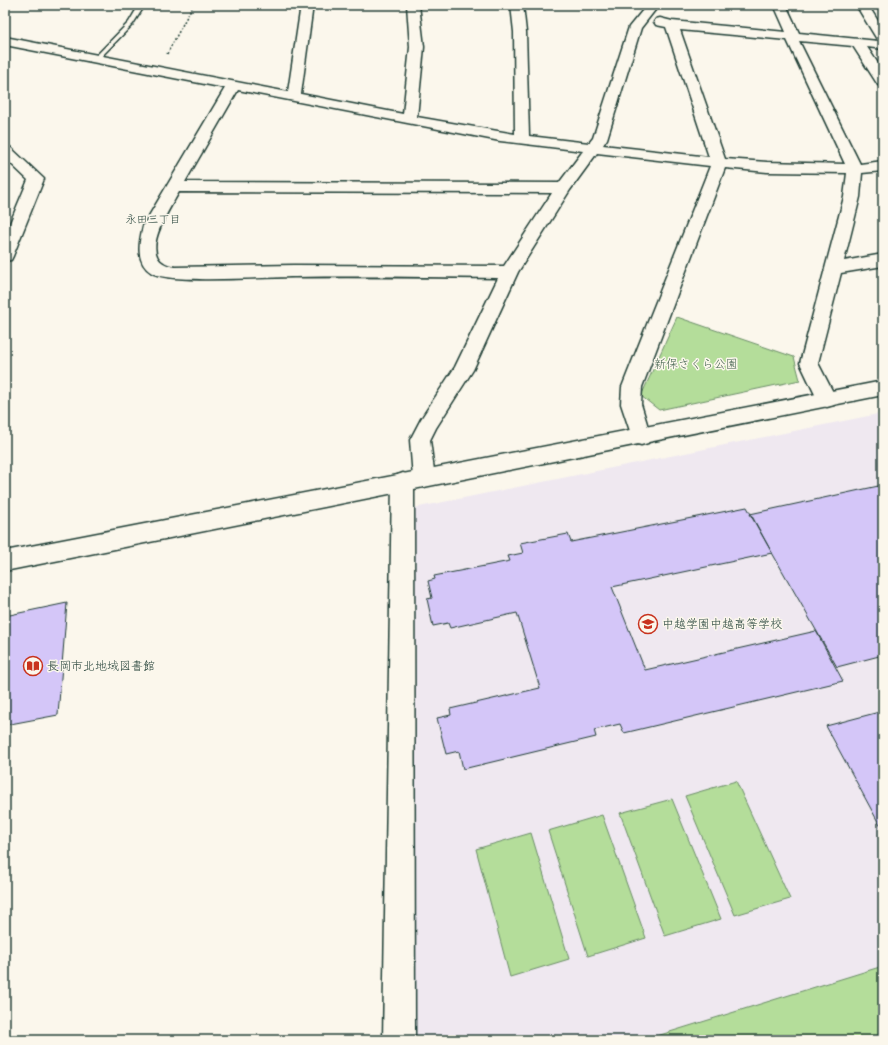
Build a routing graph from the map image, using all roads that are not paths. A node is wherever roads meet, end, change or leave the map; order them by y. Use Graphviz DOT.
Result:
graph roads {
  1 [pos="142,5"];
  2 [pos="307,5"];
  3 [pos="413,5"];
  4 [pos="517,5"];
  5 [pos="634,5"];
  6 [pos="780,5"];
  7 [pos="862,5"];
  8 [pos="647,11"];
  9 [pos="672,25"];
  10 [pos="794,36"];
  11 [pos="883,39"];
  12 [pos="5,41"];
  13 [pos="858,43"];
  14 [pos="883,45"];
  15 [pos="96,59"];
  16 [pos="883,82"];
  17 [pos="234,85"];
  18 [pos="294,96"];
  19 [pos="410,120"];
  20 [pos="522,139"];
  21 [pos="594,148"];
  22 [pos="5,150"];
  23 [pos="718,163"];
  24 [pos="883,166"];
  25 [pos="855,169"];
  26 [pos="173,187"];
  27 [pos="563,188"];
  28 [pos="5,256"];
  29 [pos="883,260"];
  30 [pos="833,269"];
  31 [pos="509,272"];
  32 [pos="883,388"];
  33 [pos="827,400"];
  34 [pos="641,438"];
  35 [pos="413,480"];
  36 [pos="5,561"];
  37 [pos="399,1040"];
  1 -- 15 [label="lane"];
  2 -- 18 [label="street"];
  3 -- 19 [label="street"];
  4 -- 20 [label="street"];
  5 -- 8 [label="street"];
  6 -- 10 [label="street"];
  7 -- 11 [label="street"];
  8 -- 9 [label="street"];
  8 -- 21 [label="street"];
  9 -- 10 [label="street"];
  9 -- 23 [label="street"];
  10 -- 13 [label="street"];
  10 -- 25 [label="street"];
  12 -- 15 [label="street"];
  13 -- 14 [label="street"];
  13 -- 16 [label="street"];
  15 -- 17 [label="street"];
  17 -- 18 [label="street"];
  17 -- 26 [label="street"];
  18 -- 19 [label="street"];
  19 -- 20 [label="street"];
  20 -- 21 [label="street"];
  21 -- 23 [label="street"];
  21 -- 27 [label="street"];
  22 -- 28 [label="street"];
  23 -- 25 [label="street"];
  23 -- 34 [label="street"];
  24 -- 25 [label="street"];
  25 -- 30 [label="street"];
  26 -- 27 [label="street"];
  26 -- 31 [label="street"];
  27 -- 31 [label="street"];
  29 -- 30 [label="street"];
  30 -- 33 [label="street"];
  31 -- 35 [label="street"];
  32 -- 33 [label="street"];
  33 -- 34 [label="street"];
  34 -- 35 [label="street"];
  35 -- 36 [label="street"];
  35 -- 37 [label="street"];
}
